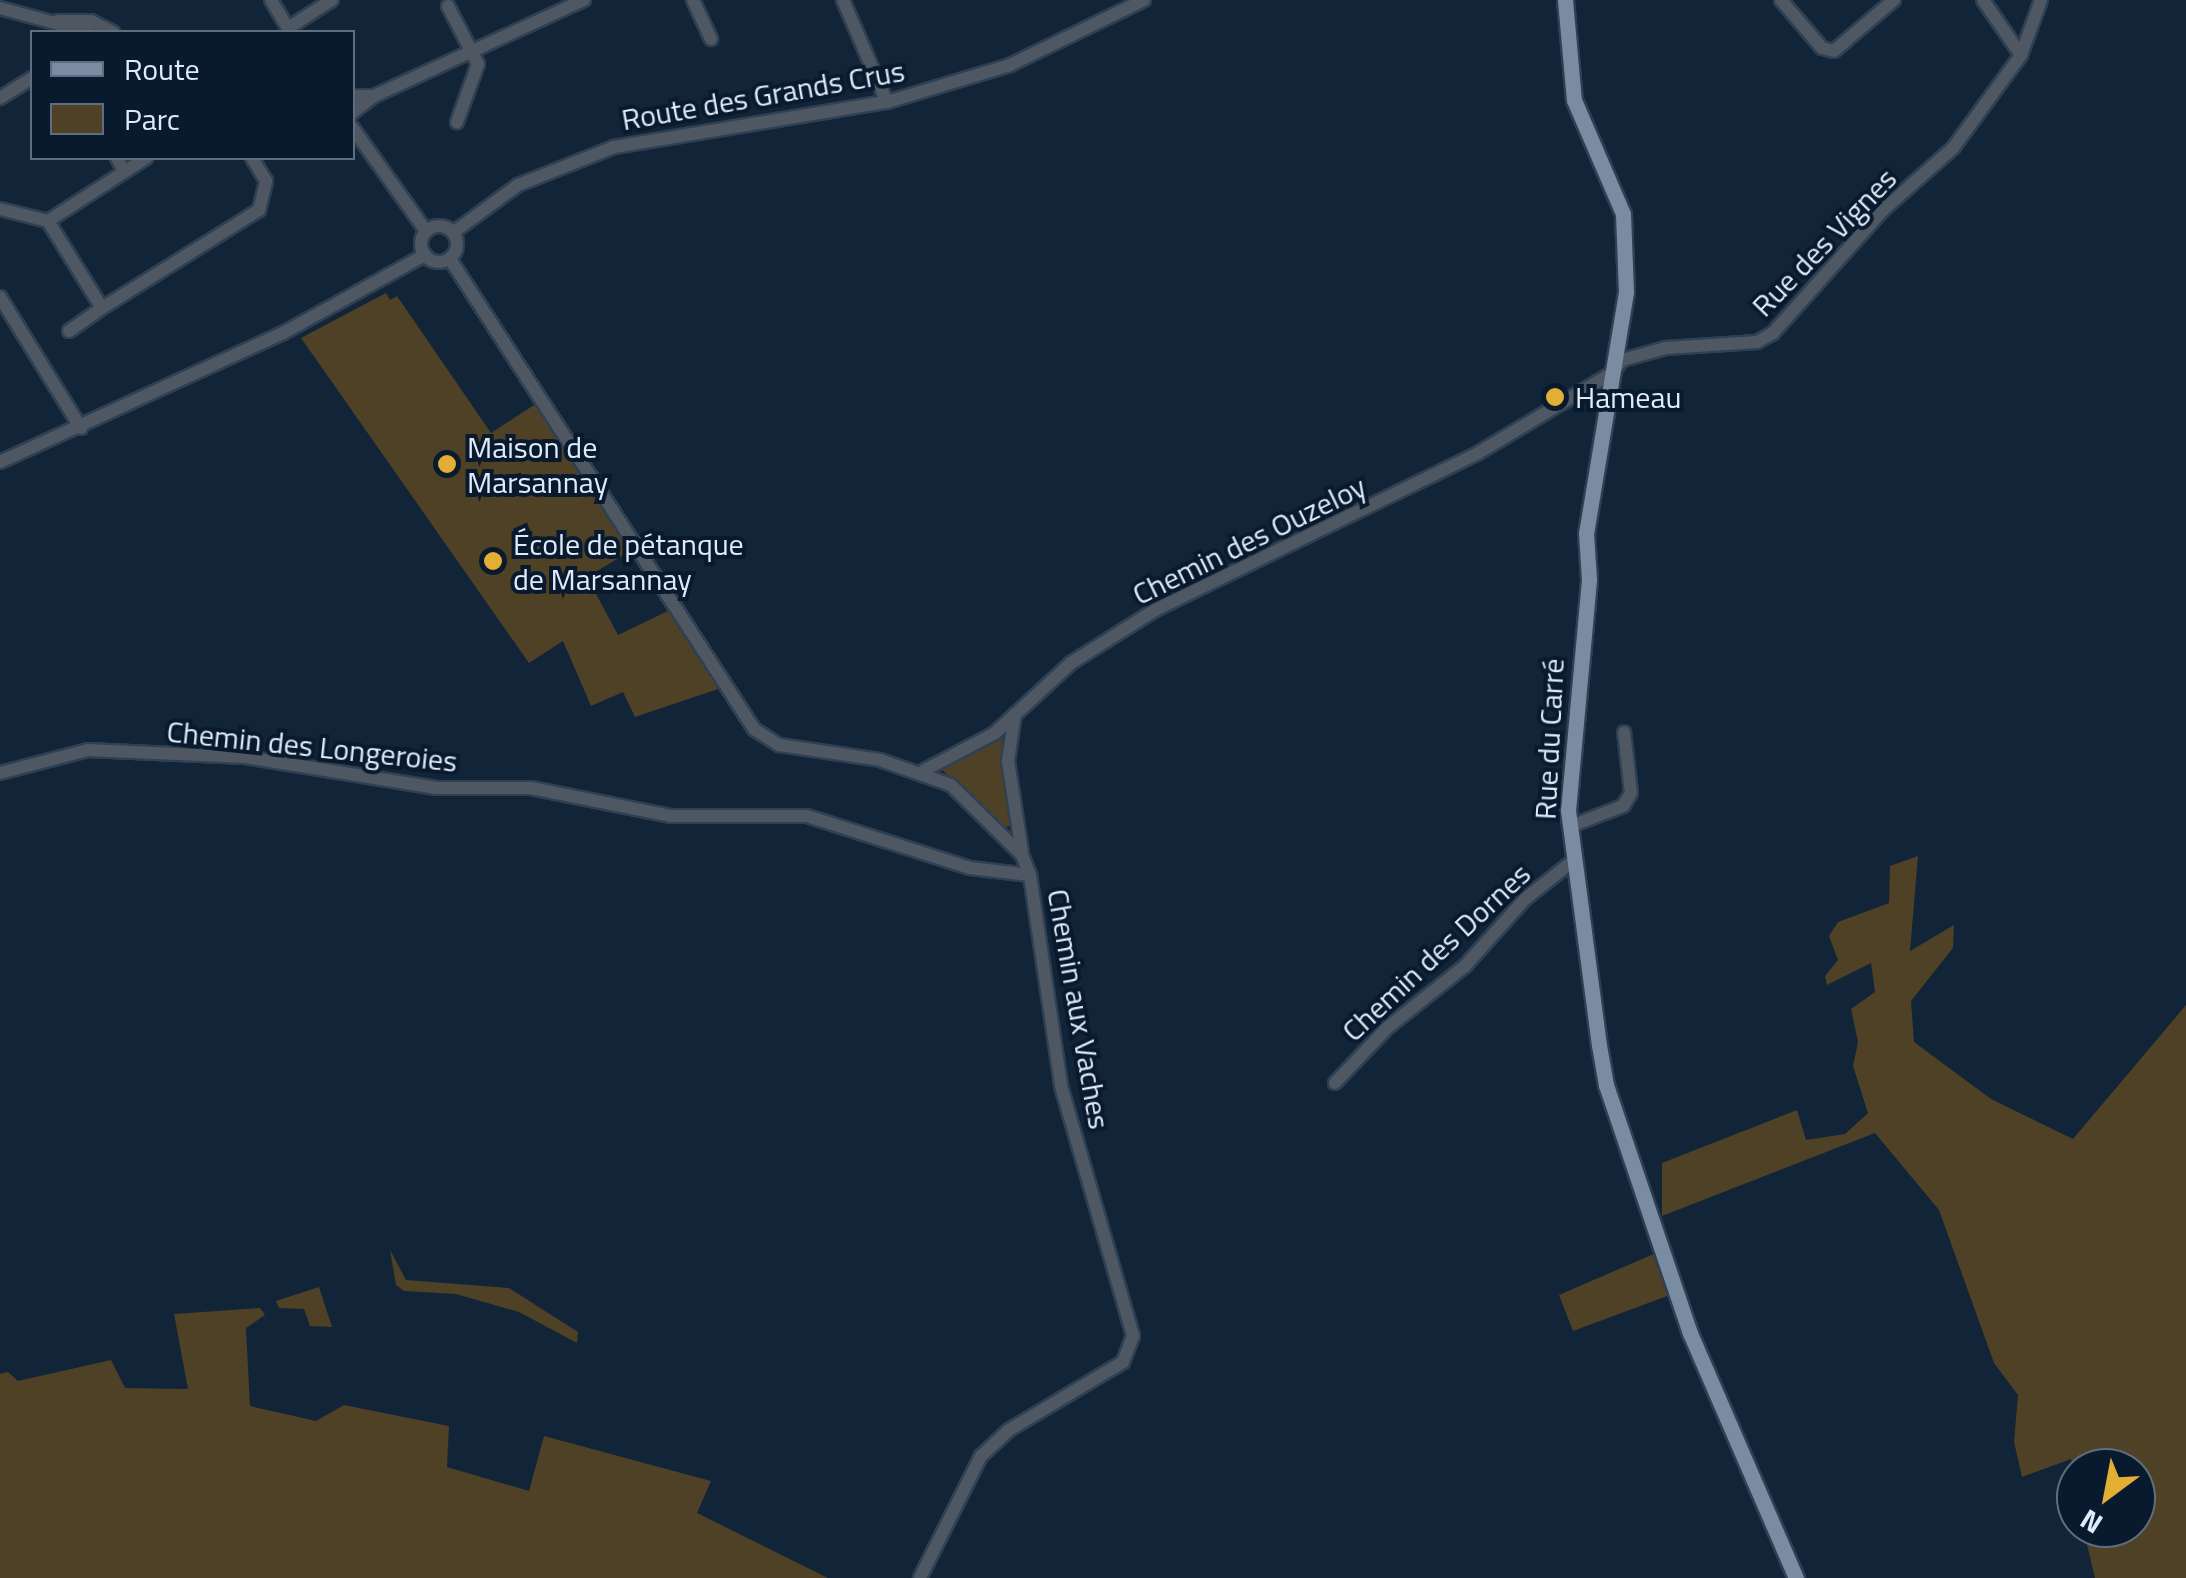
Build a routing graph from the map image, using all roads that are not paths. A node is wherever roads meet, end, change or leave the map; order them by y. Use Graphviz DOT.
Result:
graph roads {
  1 [pos="4,0"];
  2 [pos="270,0"];
  3 [pos="332,0"];
  4 [pos="584,0"];
  5 [pos="693,0"];
  6 [pos="843,0"];
  7 [pos="1144,0"];
  8 [pos="1565,0"];
  9 [pos="1782,0"];
  10 [pos="1894,0"];
  11 [pos="1983,0"];
  12 [pos="2041,0"];
  13 [pos="448,6"];
  14 [pos="0,8"];
  15 [pos="98,30"];
  16 [pos="289,30"];
  17 [pos="712,39"];
  18 [pos="476,52"];
  19 [pos="2021,55"];
  20 [pos="30,79"];
  21 [pos="355,96"];
  22 [pos="374,96"];
  23 [pos="0,98"];
  24 [pos="887,102"];
  25 [pos="355,111"];
  26 [pos="457,122"];
  27 [pos="355,131"];
  28 [pos="117,160"];
  29 [pos="142,160"];
  30 [pos="253,160"];
  31 [pos="124,170"];
  32 [pos="0,209"];
  33 [pos="48,221"];
  34 [pos="426,231"];
  35 [pos="454,232"];
  36 [pos="425,256"];
  37 [pos="450,259"];
  38 [pos="0,298"];
  39 [pos="102,308"];
  40 [pos="69,331"];
  41 [pos="1612,373"];
  42 [pos="81,428"];
  43 [pos="0,462"];
  44 [pos="1016,712"];
  45 [pos="1624,732"];
  46 [pos="923,771"];
  47 [pos="0,773"];
  48 [pos="1571,826"];
  49 [pos="1022,855"];
  50 [pos="1573,861"];
  51 [pos="1030,875"];
  52 [pos="1336,1083"];
  53 [pos="920,1578"];
  54 [pos="1796,1578"];
  1 -- 14 [label="street"];
  2 -- 16 [label="street"];
  3 -- 16 [label="street"];
  4 -- 18 [label="street"];
  5 -- 17 [label="street"];
  6 -- 24 [label="street"];
  7 -- 24 [label="street, Route des Grands Crus"];
  8 -- 41 [label="main road, Rue du Carré"];
  9 -- 10 [label="street"];
  11 -- 19 [label="street"];
  12 -- 19 [label="street, Rue des Vignes"];
  13 -- 18 [label="street"];
  14 -- 15 [label="street"];
  18 -- 22 [label="street"];
  18 -- 26 [label="street"];
  19 -- 41 [label="street, Rue des Vignes"];
  20 -- 23 [label="street"];
  21 -- 22 [label="street"];
  22 -- 25 [label="street"];
  24 -- 35 [label="street, Route des Grands Crus"];
  27 -- 34 [label="street"];
  28 -- 31 [label="street"];
  29 -- 31 [label="street"];
  30 -- 39 [label="street"];
  31 -- 33 [label="street"];
  32 -- 33 [label="street"];
  33 -- 39 [label="street"];
  34 -- 35 [label="street"];
  34 -- 36 [label="street"];
  35 -- 37 [label="street"];
  36 -- 37 [label="street"];
  36 -- 42 [label="street"];
  37 -- 46 [label="street, Chemin aux Vaches"];
  38 -- 42 [label="street"];
  39 -- 40 [label="street"];
  41 -- 44 [label="street, Chemin des Ouzeloy"];
  41 -- 48 [label="main road, Rue du Carré"];
  42 -- 43 [label="street"];
  44 -- 46 [label="street, Chemin des Ouzeloy"];
  44 -- 49 [label="street"];
  45 -- 48 [label="street"];
  46 -- 49 [label="street, Chemin aux Vaches"];
  47 -- 51 [label="street, Chemin des Longeroies"];
  48 -- 50 [label="main road, Rue du Carré"];
  49 -- 51 [label="street, Chemin aux Vaches"];
  50 -- 52 [label="street, Chemin des Dornes"];
  50 -- 54 [label="main road, Rue du Carré"];
  51 -- 53 [label="street, Chemin aux Vaches"];
}
